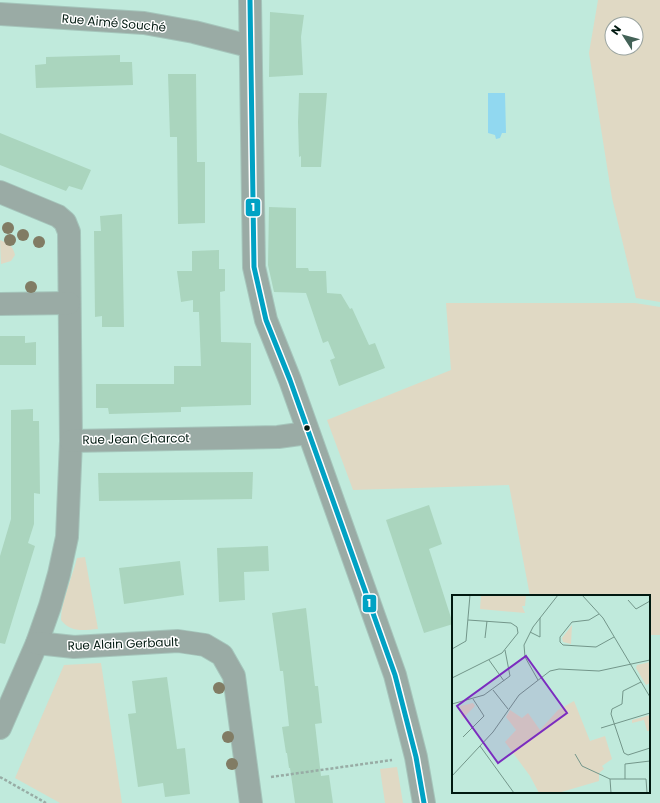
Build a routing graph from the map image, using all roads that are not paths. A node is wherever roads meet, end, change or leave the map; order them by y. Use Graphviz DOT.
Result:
graph roads {
  1 [pos="250,0"];
  2 [pos="0,14"];
  3 [pos="249,46"];
  4 [pos="0,192"];
  5 [pos="69,303"];
  6 [pos="0,304"];
  7 [pos="308,433"];
  8 [pos="71,440"];
  9 [pos="37,643"];
  10 [pos="0,728"];
  11 [pos="251,803"];
  12 [pos="424,803"];
  1 -- 3 [label="street"];
  2 -- 3 [label="street, Rue Aimé Souché"];
  3 -- 7 [label="street"];
  4 -- 5 [label="street"];
  5 -- 6 [label="street"];
  5 -- 8 [label="street"];
  7 -- 8 [label="street, Rue Jean Charcot"];
  7 -- 12 [label="street"];
  8 -- 9 [label="street, Rue Jean Charcot"];
  9 -- 10 [label="street, Rue Jean Charcot"];
  9 -- 11 [label="street, Rue Alain Gerbault"];
}
